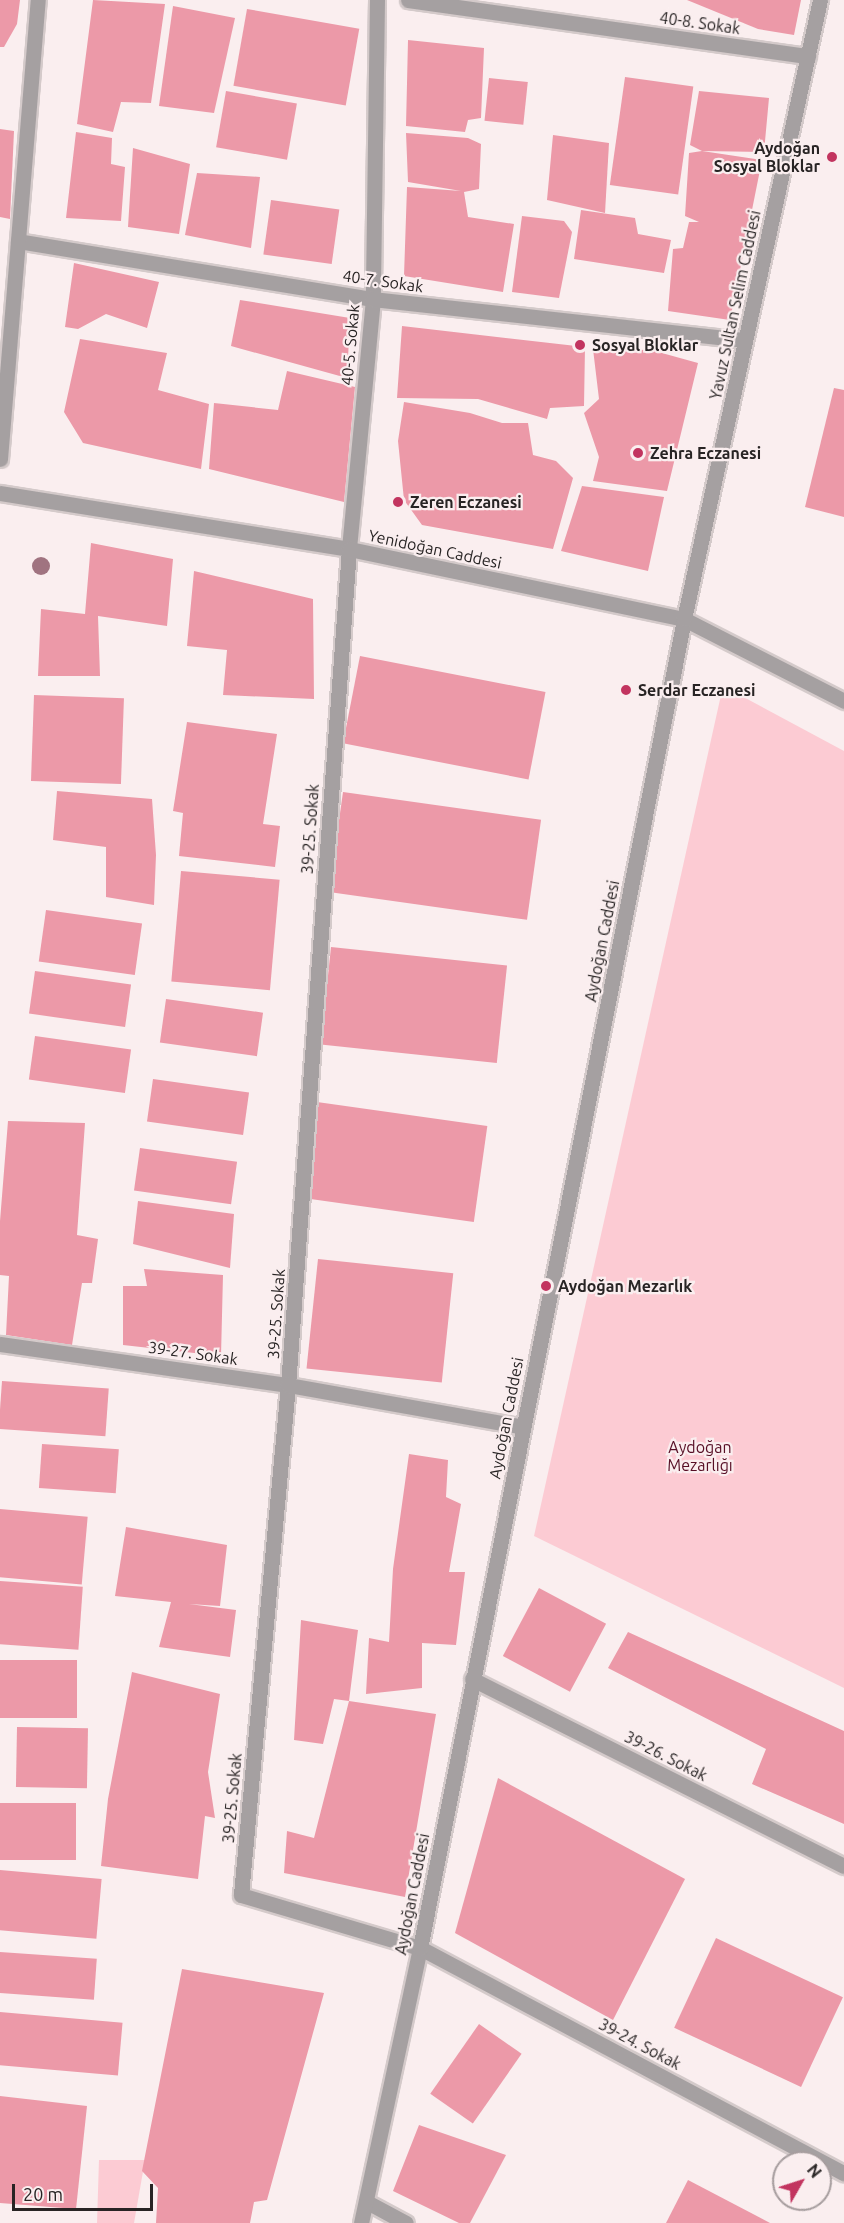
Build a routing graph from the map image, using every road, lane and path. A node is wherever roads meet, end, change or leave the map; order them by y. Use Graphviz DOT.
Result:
graph roads {
  1 [pos="38,0"];
  2 [pos="377,0"];
  3 [pos="408,0"];
  4 [pos="820,0"];
  5 [pos="808,56"];
  6 [pos="18,241"];
  7 [pos="373,299"];
  8 [pos="745,340"];
  9 [pos="0,459"];
  10 [pos="0,493"];
  11 [pos="349,549"];
  12 [pos="684,619"];
  13 [pos="844,701"];
  14 [pos="0,1344"];
  15 [pos="288,1385"];
  16 [pos="523,1427"];
  17 [pos="472,1678"];
  18 [pos="844,1866"];
  19 [pos="420,1948"];
  20 [pos="844,2172"];
  21 [pos="367,2202"];
  22 [pos="362,2223"];
  23 [pos="406,2223"];
  1 -- 6 [label="street"];
  2 -- 7 [label="street, 40-5. Sokak"];
  3 -- 5 [label="street, 40-8. Sokak"];
  4 -- 5 [label="street, Yavuz Sultan Selim Caddesi"];
  5 -- 8 [label="street, Yavuz Sultan Selim Caddesi"];
  6 -- 7 [label="street, 40-7. Sokak"];
  6 -- 9 [label="street"];
  7 -- 8 [label="street, 40-7. Sokak"];
  7 -- 11 [label="street, 40-5. Sokak"];
  8 -- 12 [label="street, Yavuz Sultan Selim Caddesi"];
  10 -- 11 [label="street, Yenidoğan Caddesi"];
  11 -- 12 [label="street, Yenidoğan Caddesi"];
  11 -- 15 [label="street, 39-25. Sokak"];
  12 -- 13 [label="street, Yenidoğan Caddesi"];
  12 -- 16 [label="street, Aydoğan Caddesi"];
  14 -- 15 [label="street, 39-27. Sokak"];
  15 -- 16 [label="street, 39-27. Sokak"];
  15 -- 19 [label="street, 39-25. Sokak"];
  16 -- 17 [label="street, Aydoğan Caddesi"];
  17 -- 18 [label="street, 39-26. Sokak"];
  17 -- 19 [label="street, Aydoğan Caddesi"];
  19 -- 20 [label="street, 39-24. Sokak"];
  19 -- 21 [label="street, Aydoğan Caddesi"];
  21 -- 22 [label="street, Aydoğan Caddesi"];
  21 -- 23 [label="street"];
}
